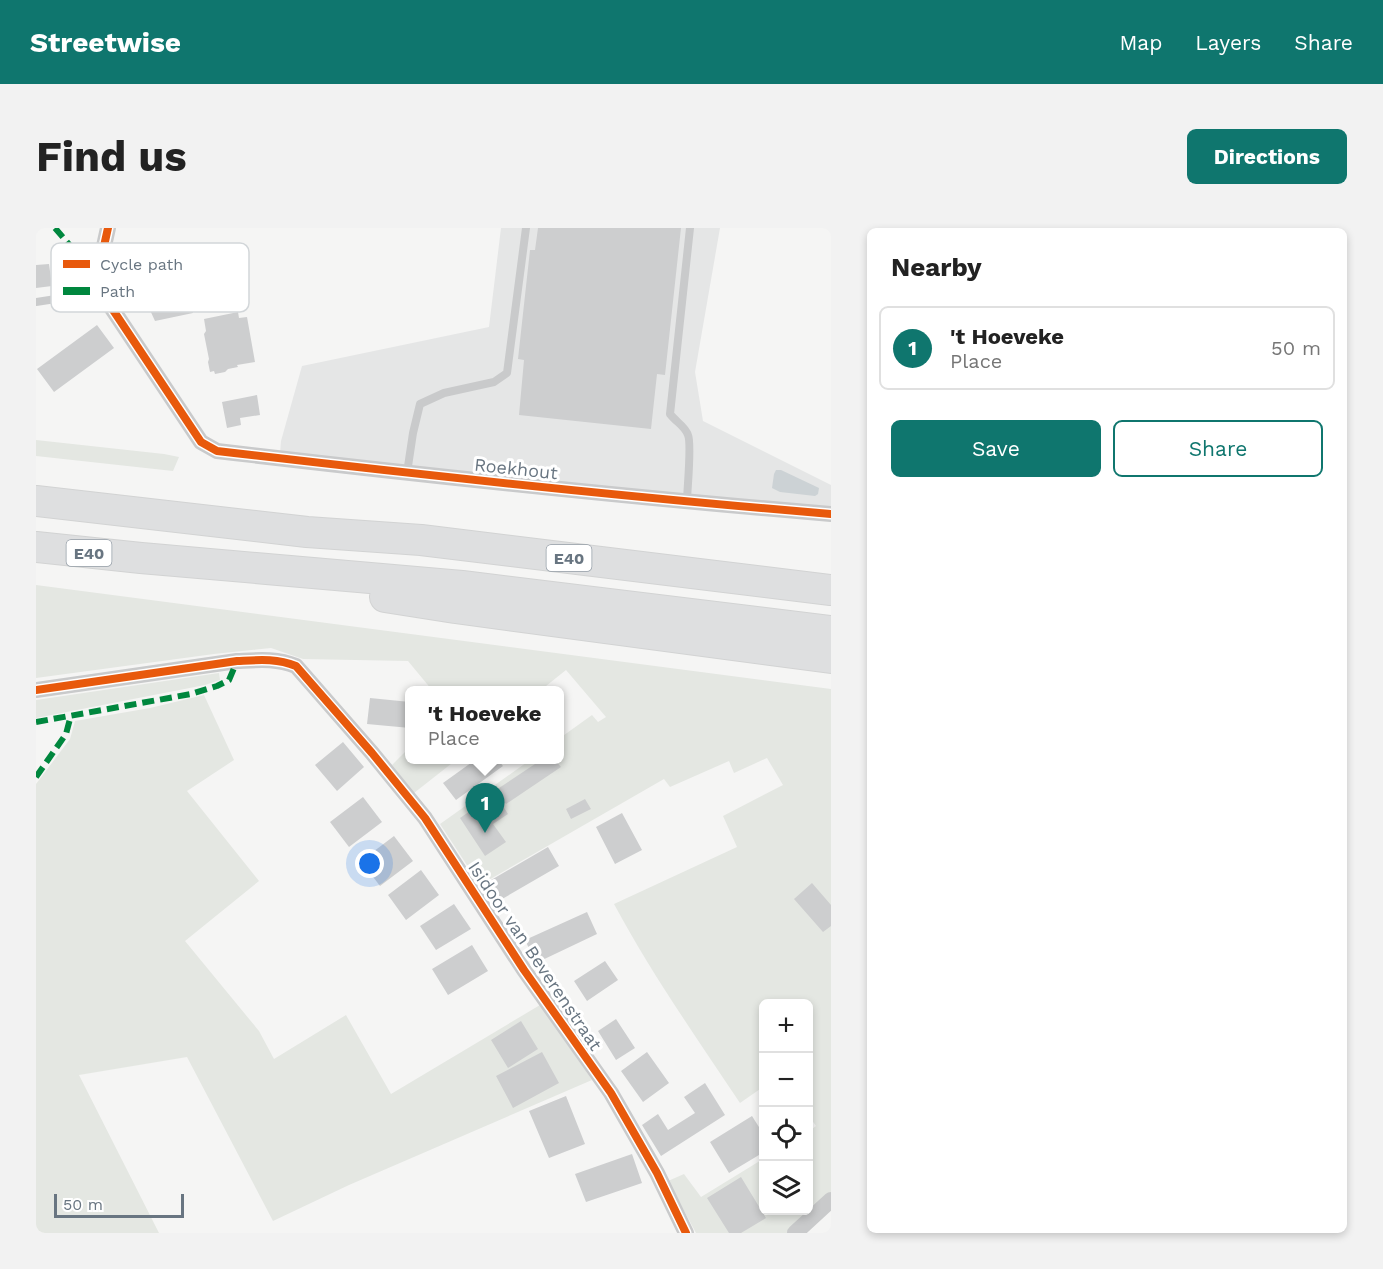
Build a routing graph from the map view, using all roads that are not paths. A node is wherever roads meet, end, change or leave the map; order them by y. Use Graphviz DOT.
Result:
graph roads {
  1 [pos="108,228"];
  2 [pos="526,228"];
  3 [pos="690,228"];
  4 [pos="105,243"];
  5 [pos="51,300"];
  6 [pos="36,302"];
  7 [pos="114,312"];
  8 [pos="407,473"];
  9 [pos="36,501"];
  10 [pos="687,502"];
  11 [pos="831,514"];
  12 [pos="36,547"];
  13 [pos="141,558"];
  14 [pos="831,590"];
  15 [pos="831,631"];
  16 [pos="831,658"];
  17 [pos="36,690"];
  18 [pos="831,1200"];
  19 [pos="686,1233"];
  20 [pos="795,1233"];
  1 -- 4 [label="street"];
  2 -- 8 [label="lane"];
  3 -- 10 [label="lane"];
  5 -- 6 [label="lane"];
  7 -- 8 [label="street, Roekhout"];
  8 -- 10 [label="street, Roekhout"];
  9 -- 14 [label="highway, E40"];
  10 -- 11 [label="street, Roekhout"];
  12 -- 13 [label="highway, E40"];
  13 -- 15 [label="highway, E40"];
  13 -- 16 [label="highway"];
  17 -- 19 [label="street, Isidoor van Beverenstraat"];
  18 -- 20 [label="street"];
}
